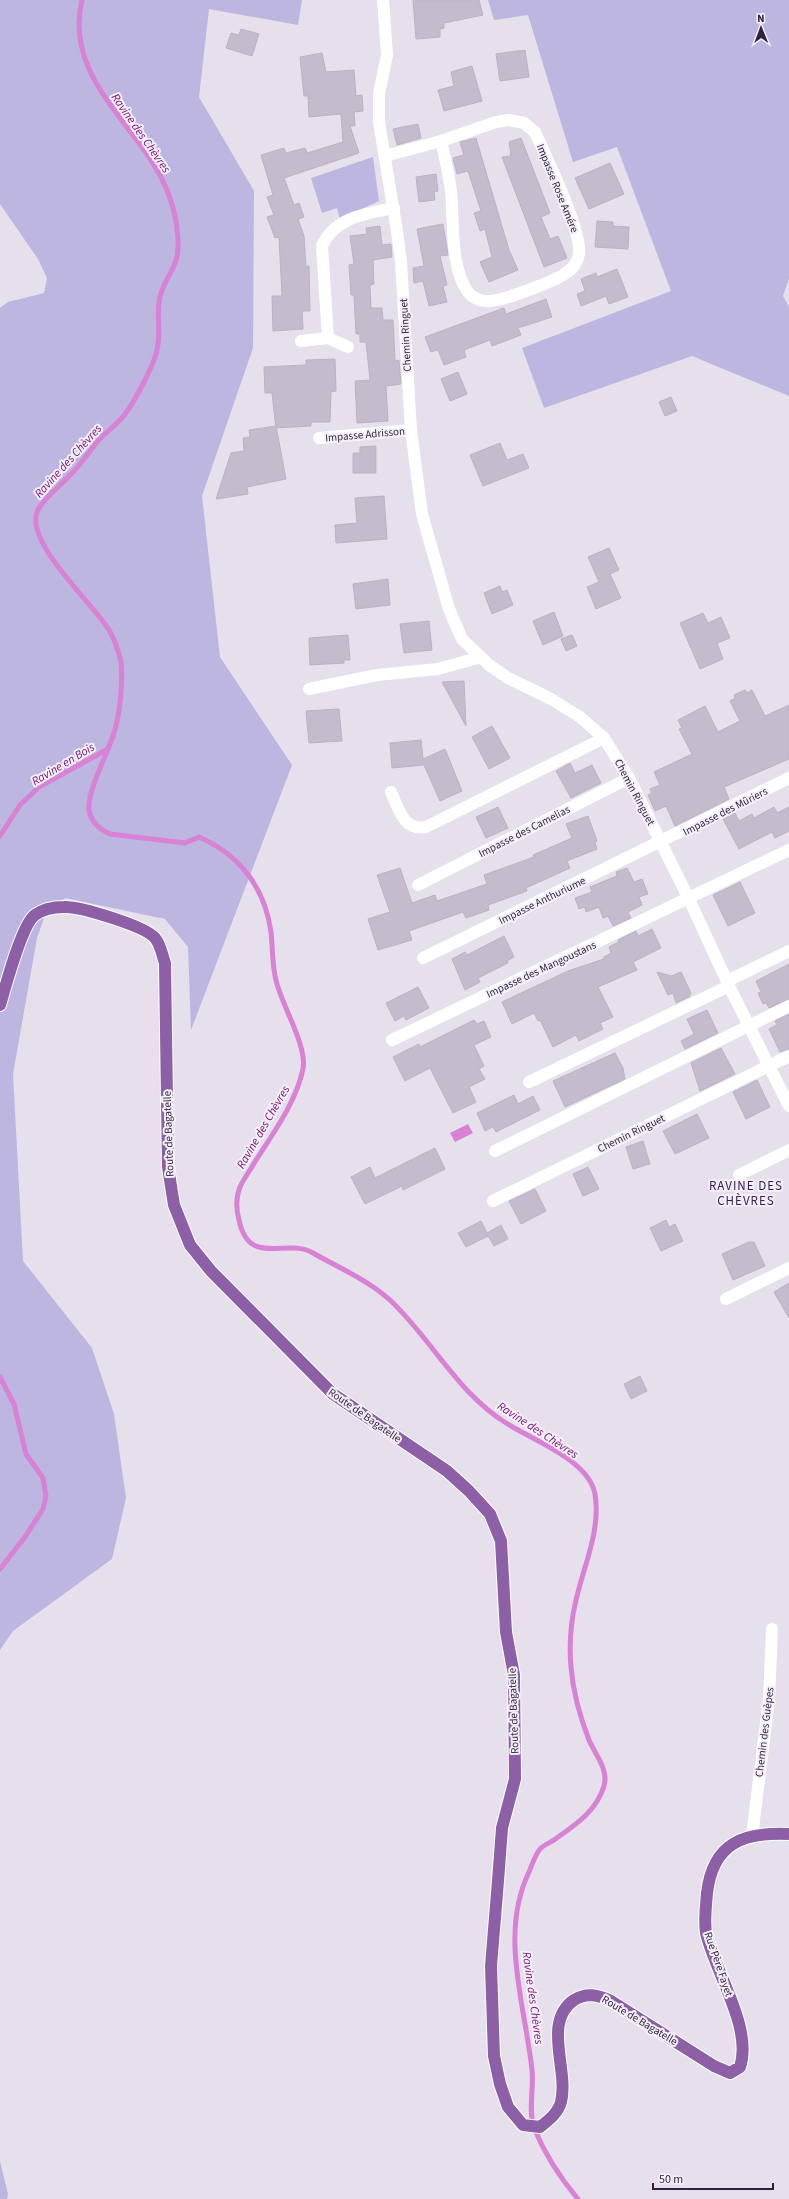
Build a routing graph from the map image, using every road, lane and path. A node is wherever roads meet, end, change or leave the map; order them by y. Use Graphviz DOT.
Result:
graph roads {
  1 [pos="383,0"];
  2 [pos="441,141"];
  3 [pos="385,156"];
  4 [pos="394,208"];
  5 [pos="328,338"];
  6 [pos="301,341"];
  7 [pos="348,347"];
  8 [pos="411,430"];
  9 [pos="318,438"];
  10 [pos="481,657"];
  11 [pos="309,689"];
  12 [pos="604,738"];
  13 [pos="629,778"];
  14 [pos="789,778"];
  15 [pos="390,792"];
  16 [pos="661,843"];
  17 [pos="789,850"];
  18 [pos="418,885"];
  19 [pos="689,899"];
  20 [pos="789,951"];
  21 [pos="423,958"];
  22 [pos="728,984"];
  23 [pos="0,1005"];
  24 [pos="789,1006"];
  25 [pos="749,1026"];
  26 [pos="392,1040"];
  27 [pos="789,1056"];
  28 [pos="769,1066"];
  29 [pos="529,1082"];
  30 [pos="789,1106"];
  31 [pos="789,1150"];
  32 [pos="495,1151"];
  33 [pos="739,1175"];
  34 [pos="493,1201"];
  35 [pos="789,1268"];
  36 [pos="726,1299"];
  37 [pos="772,1629"];
  38 [pos="789,1834"];
  39 [pos="752,1836"];
  40 [pos="690,2050"];
  1 -- 3 [label="street, Chemin Ringuet"];
  2 -- 2 [label="street, Impasse Rose Amére"];
  2 -- 3 [label="street, Impasse Rose Amére"];
  3 -- 4 [label="street, Chemin Ringuet"];
  4 -- 5 [label="street"];
  4 -- 8 [label="street, Chemin Ringuet"];
  5 -- 6 [label="street"];
  5 -- 7 [label="street"];
  8 -- 9 [label="street, Impasse Adrisson"];
  8 -- 10 [label="street, Chemin Ringuet"];
  10 -- 11 [label="street"];
  10 -- 12 [label="street, Chemin Ringuet"];
  12 -- 13 [label="street, Chemin Ringuet"];
  12 -- 15 [label="street"];
  13 -- 16 [label="street, Chemin Ringuet"];
  13 -- 18 [label="street, Impasse des Camelias"];
  14 -- 16 [label="street, Impasse des Mûriers"];
  16 -- 19 [label="street, Chemin Ringuet"];
  16 -- 21 [label="street, Impasse Anthuriume"];
  17 -- 19 [label="street, Impasse des Mangoustans"];
  19 -- 22 [label="street, Chemin Ringuet"];
  19 -- 26 [label="street, Impasse des Mangoustans"];
  20 -- 22 [label="street"];
  22 -- 25 [label="street, Chemin Ringuet"];
  22 -- 29 [label="street"];
  23 -- 40 [label="main road, Route de Bagatelle"];
  24 -- 25 [label="street"];
  25 -- 28 [label="street, Chemin Ringuet"];
  25 -- 32 [label="street"];
  27 -- 28 [label="street, Chemin Ringuet"];
  28 -- 30 [label="street, Chemin Ringuet"];
  28 -- 34 [label="street, Chemin Ringuet"];
  31 -- 33 [label="street"];
  35 -- 36 [label="street"];
  37 -- 39 [label="street, Chemin des Guèpes"];
  38 -- 39 [label="main road, Rue Père Fayet"];
  39 -- 40 [label="main road, Rue Père Fayet"];
}
